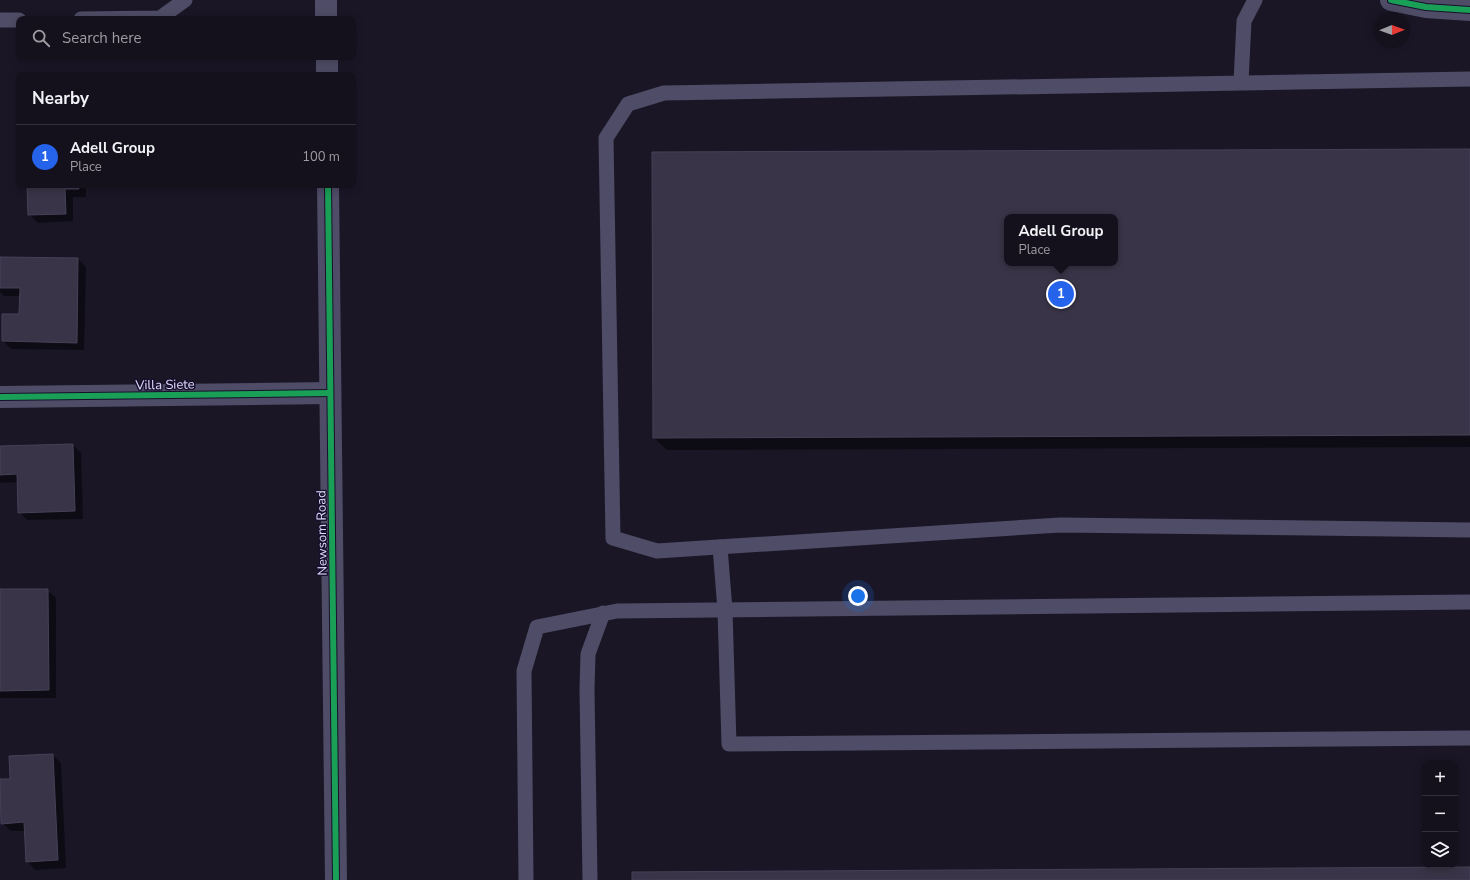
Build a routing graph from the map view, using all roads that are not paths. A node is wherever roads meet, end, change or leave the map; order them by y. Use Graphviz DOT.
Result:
graph roads {
  1 [pos="185,0"];
  2 [pos="326,0"];
  3 [pos="1255,0"];
  4 [pos="1391,0"];
  5 [pos="1470,10"];
  6 [pos="163,16"];
  7 [pos="326,16"];
  8 [pos="0,20"];
  9 [pos="16,20"];
  10 [pos="327,60"];
  11 [pos="327,72"];
  12 [pos="1470,79"];
  13 [pos="1241,82"];
  14 [pos="328,188"];
  15 [pos="330,393"];
  16 [pos="0,397"];
  17 [pos="1470,530"];
  18 [pos="720,547"];
  19 [pos="1470,602"];
  20 [pos="725,610"];
  21 [pos="604,614"];
  22 [pos="1470,738"];
  23 [pos="336,880"];
  24 [pos="526,880"];
  25 [pos="590,880"];
  1 -- 6 [label="lane"];
  2 -- 7 [label="street"];
  3 -- 13 [label="lane"];
  4 -- 5 [label="street"];
  8 -- 9 [label="lane"];
  10 -- 11 [label="street"];
  12 -- 13 [label="lane"];
  13 -- 18 [label="lane"];
  14 -- 15 [label="street, Newsom Road"];
  15 -- 16 [label="street, Villa Siete"];
  15 -- 23 [label="street, Newsom Road"];
  17 -- 18 [label="lane"];
  18 -- 20 [label="lane"];
  19 -- 20 [label="lane"];
  20 -- 21 [label="lane"];
  20 -- 22 [label="lane"];
  21 -- 24 [label="lane"];
  21 -- 25 [label="lane"];
}
